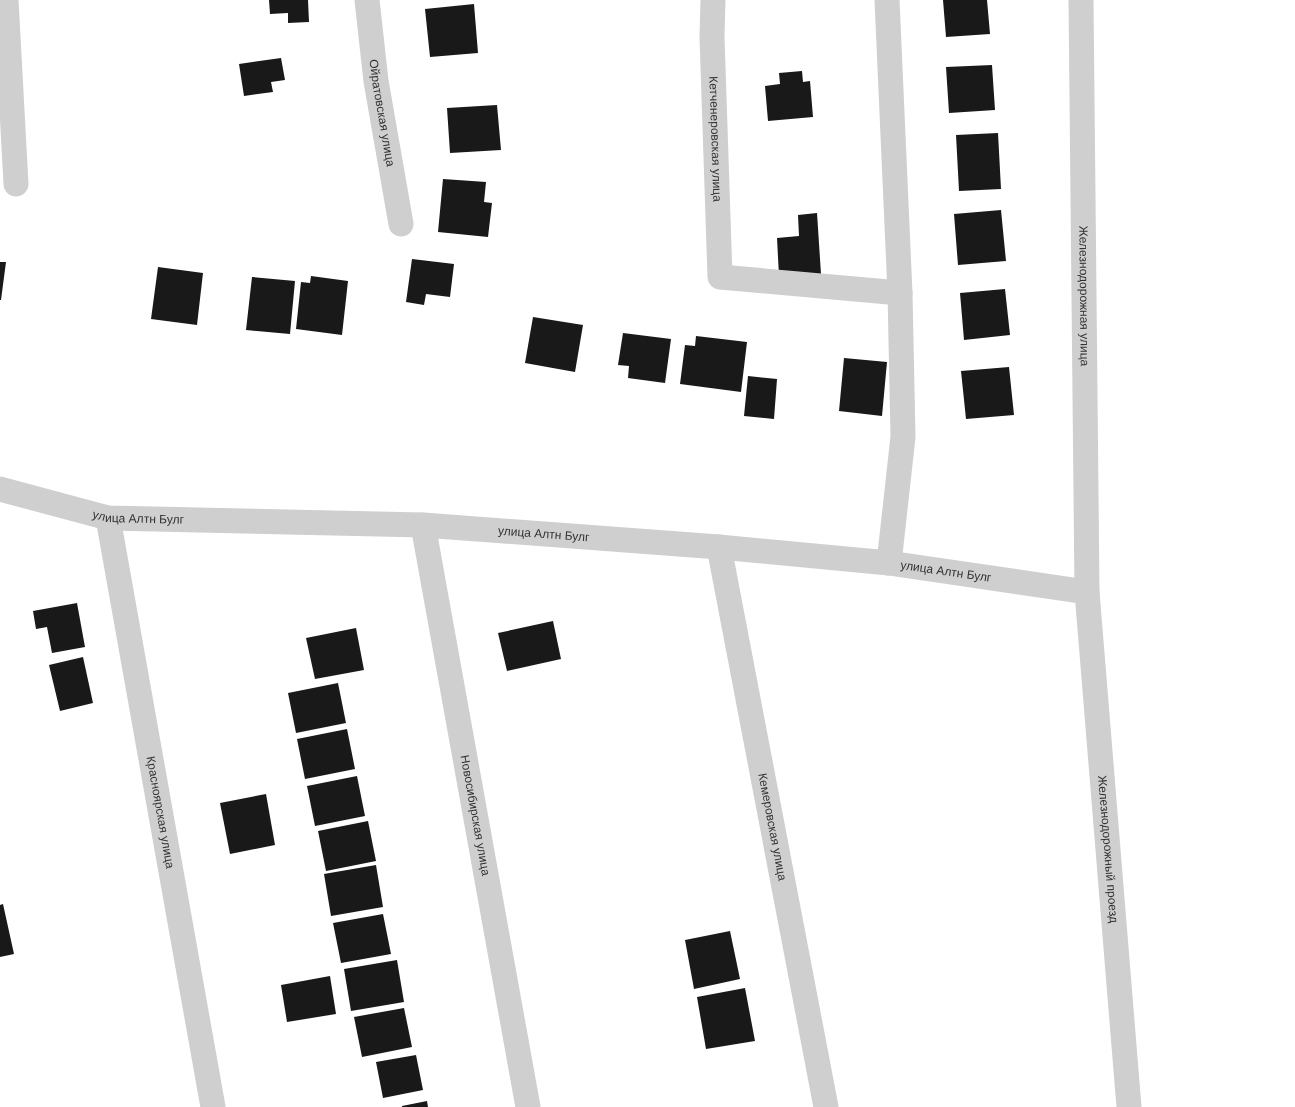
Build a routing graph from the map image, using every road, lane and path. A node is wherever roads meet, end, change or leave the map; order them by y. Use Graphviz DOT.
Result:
graph roads {
  1 [pos="6,0"];
  2 [pos="367,0"];
  3 [pos="713,0"];
  4 [pos="887,0"];
  5 [pos="1081,0"];
  6 [pos="16,184"];
  7 [pos="401,224"];
  8 [pos="900,293"];
  9 [pos="0,488"];
  10 [pos="108,518"];
  11 [pos="423,524"];
  12 [pos="719,547"];
  13 [pos="889,562"];
  14 [pos="1087,592"];
  15 [pos="212,1107"];
  16 [pos="528,1107"];
  17 [pos="826,1107"];
  18 [pos="1129,1107"];
  1 -- 6 [label="street"];
  2 -- 7 [label="street, Ойратовская улица"];
  3 -- 8 [label="street, Кетченеровская улица"];
  4 -- 8 [label="street"];
  5 -- 14 [label="street, Железнодорожная улица"];
  8 -- 13 [label="street"];
  9 -- 10 [label="street, улица Алтн Булг"];
  10 -- 11 [label="street, улица Алтн Булг"];
  10 -- 15 [label="street, Красноярская улица"];
  11 -- 12 [label="street, улица Алтн Булг"];
  11 -- 16 [label="street, Новосибирская улица"];
  12 -- 13 [label="street, улица Алтн Булг"];
  12 -- 17 [label="street, Кемеровская улица"];
  13 -- 14 [label="street, улица Алтн Булг"];
  14 -- 18 [label="street, Железнодорожный проезд"];
}
